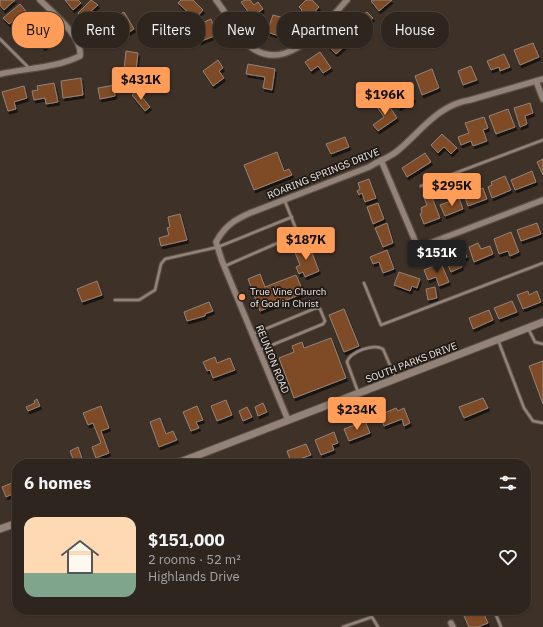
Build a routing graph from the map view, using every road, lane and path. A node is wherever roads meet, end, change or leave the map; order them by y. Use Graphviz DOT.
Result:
graph roads {
  1 [pos="40,0"];
  2 [pos="216,0"];
  3 [pos="347,0"];
  4 [pos="0,39"];
  5 [pos="29,68"];
  6 [pos="0,74"];
  7 [pos="543,79"];
  8 [pos="536,81"];
  9 [pos="543,99"];
  10 [pos="543,140"];
  11 [pos="381,160"];
  12 [pos="421,186"];
  13 [pos="284,199"];
  14 [pos="543,200"];
  15 [pos="292,217"];
  16 [pos="218,247"];
  17 [pos="543,264"];
  18 [pos="224,266"];
  19 [pos="364,283"];
  20 [pos="115,300"];
  21 [pos="543,322"];
  22 [pos="528,328"];
  23 [pos="253,334"];
  24 [pos="498,339"];
  25 [pos="543,344"];
  26 [pos="260,350"];
  27 [pos="396,379"];
  28 [pos="358,394"];
  29 [pos="288,420"];
  30 [pos="543,423"];
  31 [pos="188,459"];
  32 [pos="12,525"];
  33 [pos="0,529"];
  34 [pos="496,615"];
  35 [pos="343,627"];
  36 [pos="378,627"];
  37 [pos="501,627"];
  1 -- 5 [label="street"];
  2 -- 3 [label="street"];
  4 -- 5 [label="lane"];
  5 -- 6 [label="street"];
  7 -- 8 [label="street, ROARING SPRINGS DRIVE"];
  8 -- 9 [label="street"];
  8 -- 11 [label="street, ROARING SPRINGS DRIVE"];
  10 -- 12 [label="lane"];
  11 -- 13 [label="street, ROARING SPRINGS DRIVE"];
  11 -- 14 [label="street"];
  13 -- 15 [label="lane"];
  13 -- 16 [label="street, ROARING SPRINGS DRIVE"];
  15 -- 16 [label="lane"];
  15 -- 18 [label="lane"];
  16 -- 18 [label="street, REUNION ROAD"];
  16 -- 20 [label="lane"];
  17 -- 19 [label="lane"];
  18 -- 23 [label="street, REUNION ROAD"];
  21 -- 22 [label="street, SOUTH PARKS DRIVE"];
  22 -- 24 [label="street, SOUTH PARKS DRIVE"];
  22 -- 25 [label="lane"];
  23 -- 26 [label="street, REUNION ROAD"];
  23 -- 26 [label="lane"];
  24 -- 27 [label="street, SOUTH PARKS DRIVE"];
  24 -- 30 [label="lane"];
  26 -- 29 [label="street, REUNION ROAD"];
  27 -- 28 [label="street, SOUTH PARKS DRIVE"];
  27 -- 28 [label="lane"];
  28 -- 29 [label="street, SOUTH PARKS DRIVE"];
  29 -- 31 [label="street, SOUTH PARKS DRIVE"];
  32 -- 33 [label="street"];
  34 -- 37 [label="lane"];
  35 -- 36 [label="lane"];
}
